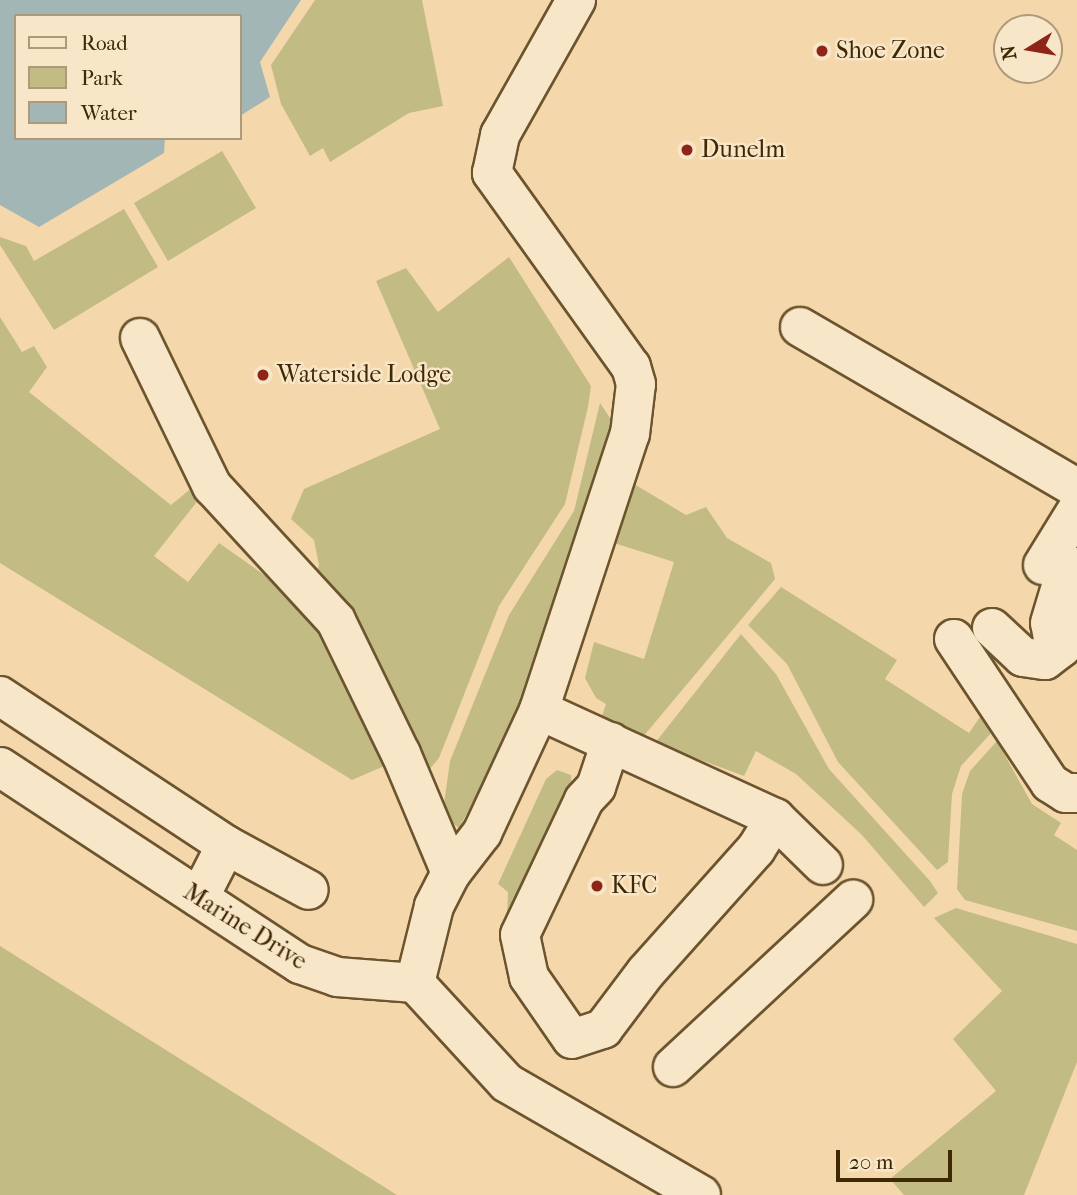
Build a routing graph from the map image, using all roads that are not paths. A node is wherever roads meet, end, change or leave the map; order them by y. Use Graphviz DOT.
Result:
graph roads {
  1 [pos="576,0"];
  2 [pos="800,327"];
  3 [pos="140,338"];
  4 [pos="1077,488"];
  5 [pos="1077,510"];
  6 [pos="1060,566"];
  7 [pos="1077,618"];
  8 [pos="992,628"];
  9 [pos="954,639"];
  10 [pos="1055,652"];
  11 [pos="0,696"];
  12 [pos="539,710"];
  13 [pos="611,742"];
  14 [pos="0,767"];
  15 [pos="1077,793"];
  16 [pos="775,818"];
  17 [pos="226,845"];
  18 [pos="823,865"];
  19 [pos="451,873"];
  20 [pos="309,890"];
  21 [pos="199,898"];
  22 [pos="853,900"];
  23 [pos="415,983"];
  24 [pos="673,1067"];
  25 [pos="701,1195"];
  1 -- 12 [label="street"];
  2 -- 4 [label="street"];
  3 -- 19 [label="street"];
  5 -- 6 [label="street"];
  6 -- 10 [label="street"];
  7 -- 10 [label="street"];
  8 -- 10 [label="street"];
  9 -- 15 [label="street"];
  11 -- 17 [label="street"];
  12 -- 13 [label="street"];
  12 -- 19 [label="street"];
  13 -- 16 [label="street"];
  13 -- 16 [label="street"];
  14 -- 21 [label="street, Marine Drive"];
  16 -- 18 [label="street"];
  17 -- 20 [label="street"];
  17 -- 21 [label="street"];
  19 -- 23 [label="street"];
  21 -- 23 [label="street, Marine Drive"];
  22 -- 24 [label="street"];
  23 -- 25 [label="street"];
}
